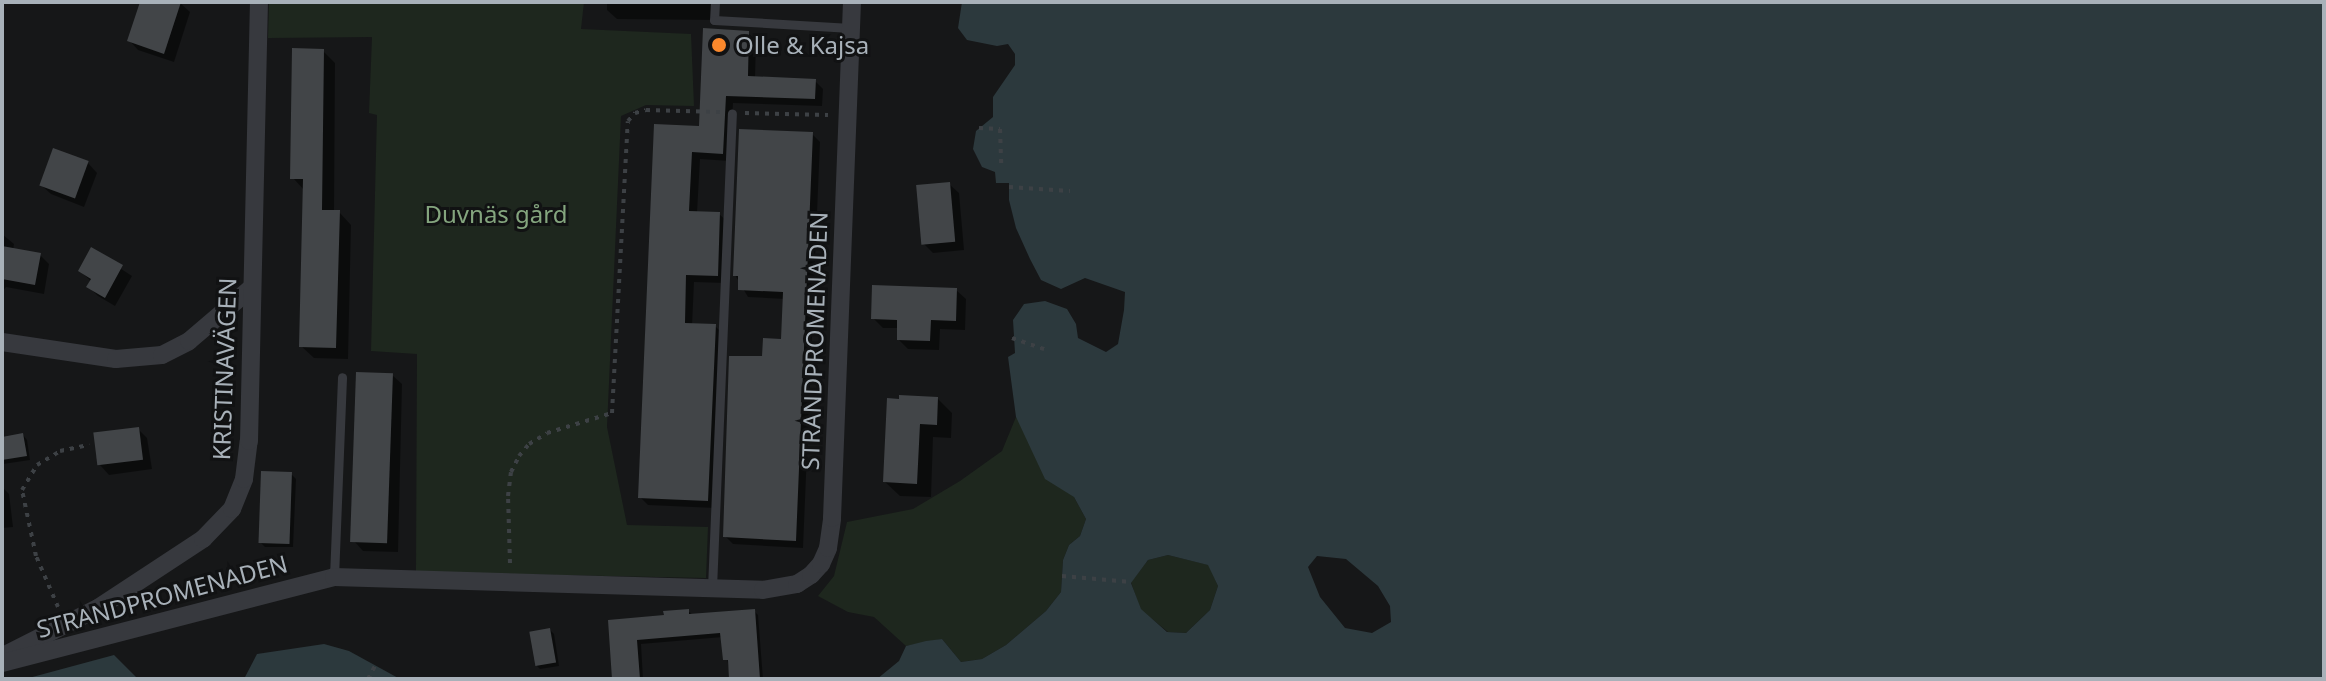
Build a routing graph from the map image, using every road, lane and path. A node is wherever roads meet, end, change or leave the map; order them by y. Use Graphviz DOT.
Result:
graph roads {
  1 [pos="259,2"];
  2 [pos="715,2"];
  3 [pos="852,2"];
  4 [pos="851,28"];
  5 [pos="732,113"];
  6 [pos="845,116"];
  7 [pos="979,128"];
  8 [pos="1001,166"];
  9 [pos="1009,187"];
  10 [pos="1070,191"];
  11 [pos="250,289"];
  12 [pos="1012,338"];
  13 [pos="2,342"];
  14 [pos="1044,349"];
  15 [pos="342,377"];
  16 [pos="89,445"];
  17 [pos="1062,576"];
  18 [pos="334,577"];
  19 [pos="511,581"];
  20 [pos="1131,582"];
  21 [pos="712,588"];
  22 [pos="65,624"];
  23 [pos="2,660"];
  24 [pos="376,664"];
  25 [pos="368,679"];
  1 -- 11 [label="street, KRISTINAVÄGEN"];
  2 -- 4 [label="lane"];
  3 -- 4 [label="street, STRANDPROMENADEN"];
  4 -- 6 [label="street, STRANDPROMENADEN"];
  5 -- 6 [label="path"];
  5 -- 19 [label="path"];
  5 -- 21 [label="lane"];
  6 -- 21 [label="street, STRANDPROMENADEN"];
  7 -- 8 [label="path"];
  9 -- 10 [label="path"];
  11 -- 13 [label="street"];
  11 -- 22 [label="street, KRISTINAVÄGEN"];
  12 -- 14 [label="path"];
  15 -- 18 [label="lane"];
  16 -- 22 [label="path"];
  17 -- 20 [label="path"];
  18 -- 19 [label="street, STRANDPROMENADEN"];
  18 -- 23 [label="street, STRANDPROMENADEN"];
  19 -- 21 [label="street, STRANDPROMENADEN"];
  22 -- 23 [label="street, KRISTINAVÄGEN"];
  24 -- 25 [label="path"];
}
